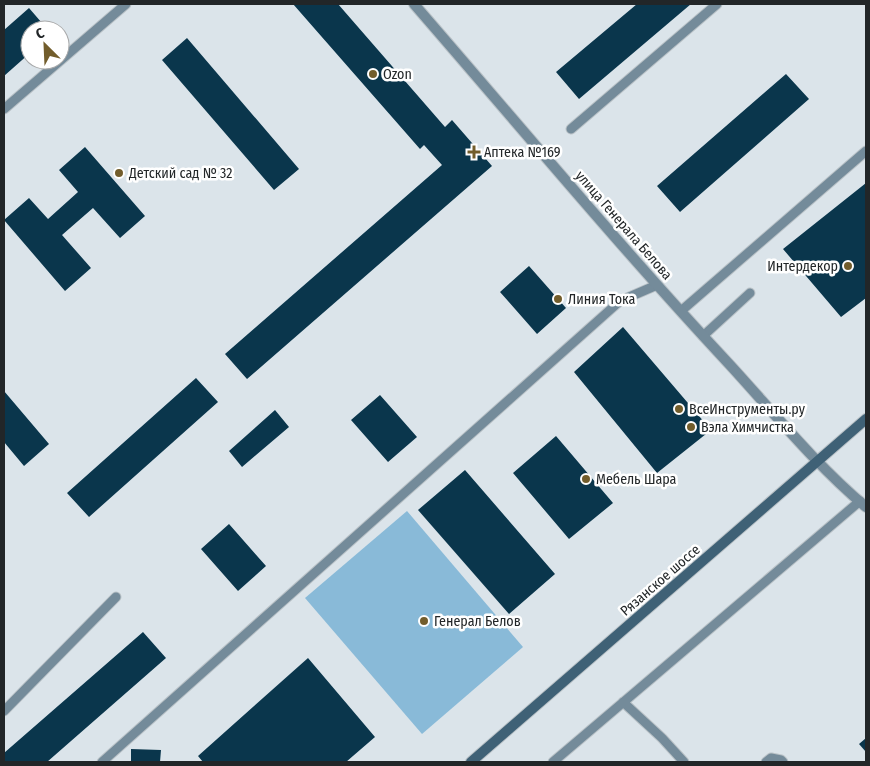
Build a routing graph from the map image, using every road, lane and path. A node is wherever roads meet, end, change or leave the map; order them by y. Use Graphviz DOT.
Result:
graph roads {
  1 [pos="126,4"];
  2 [pos="414,4"];
  3 [pos="717,4"];
  4 [pos="4,109"];
  5 [pos="571,129"];
  6 [pos="866,151"];
  7 [pos="657,284"];
  8 [pos="750,293"];
  9 [pos="681,311"];
  10 [pos="703,336"];
  11 [pos="866,419"];
  12 [pos="819,461"];
  13 [pos="863,504"];
  14 [pos="116,596"];
  15 [pos="623,702"];
  16 [pos="4,711"];
  17 [pos="102,762"];
  18 [pos="471,762"];
  19 [pos="553,762"];
  20 [pos="684,762"];
  21 [pos="766,762"];
  22 [pos="783,762"];
  1 -- 4 [label="lane"];
  2 -- 7 [label="street, улица Генерала Белова"];
  3 -- 5 [label="lane"];
  6 -- 9 [label="lane"];
  7 -- 9 [label="street, улица Генерала Белова"];
  7 -- 17 [label="lane"];
  8 -- 10 [label="lane"];
  9 -- 10 [label="street, улица Генерала Белова"];
  10 -- 12 [label="street, улица Генерала Белова"];
  11 -- 12 [label="main road, Рязанское шоссе"];
  12 -- 13 [label="street, улица Генерала Белова"];
  12 -- 18 [label="main road, Рязанское шоссе"];
  13 -- 15 [label="lane"];
  14 -- 16 [label="lane"];
  15 -- 19 [label="lane"];
  15 -- 20 [label="lane"];
  21 -- 22 [label="lane"];
}
